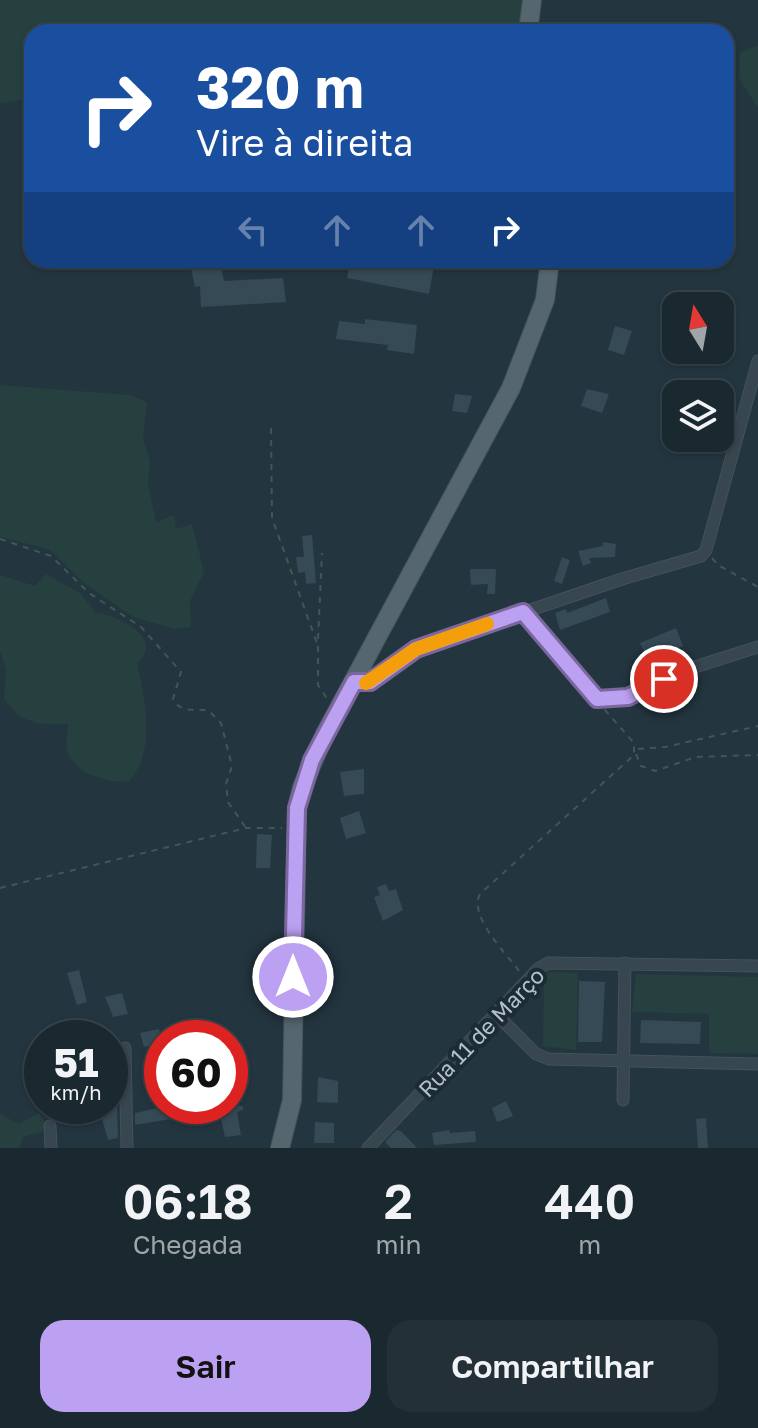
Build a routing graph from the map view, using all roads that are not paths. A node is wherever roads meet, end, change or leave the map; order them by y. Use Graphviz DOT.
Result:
graph roads {
  1 [pos="532,0"];
  2 [pos="529,24"];
  3 [pos="549,268"];
  4 [pos="758,361"];
  5 [pos="523,612"];
  6 [pos="758,647"];
  7 [pos="354,682"];
  8 [pos="625,963"];
  9 [pos="758,966"];
  10 [pos="496,1014"];
  11 [pos="623,1061"];
  12 [pos="758,1064"];
  13 [pos="623,1100"];
  14 [pos="127,1124"];
  15 [pos="50,1126"];
  16 [pos="282,1142"];
  17 [pos="51,1148"];
  18 [pos="127,1148"];
  19 [pos="368,1148"];
  1 -- 2 [label="main road"];
  3 -- 7 [label="main road"];
  4 -- 5 [label="street"];
  5 -- 6 [label="street"];
  5 -- 7 [label="street"];
  7 -- 16 [label="main road"];
  8 -- 9 [label="street, Rua 11 de Março"];
  8 -- 10 [label="street, Rua 11 de Março"];
  8 -- 11 [label="street"];
  10 -- 11 [label="street"];
  10 -- 19 [label="street, Rua 11 de Março"];
  11 -- 12 [label="street"];
  11 -- 13 [label="street"];
  14 -- 18 [label="street"];
  15 -- 17 [label="street"];
}
